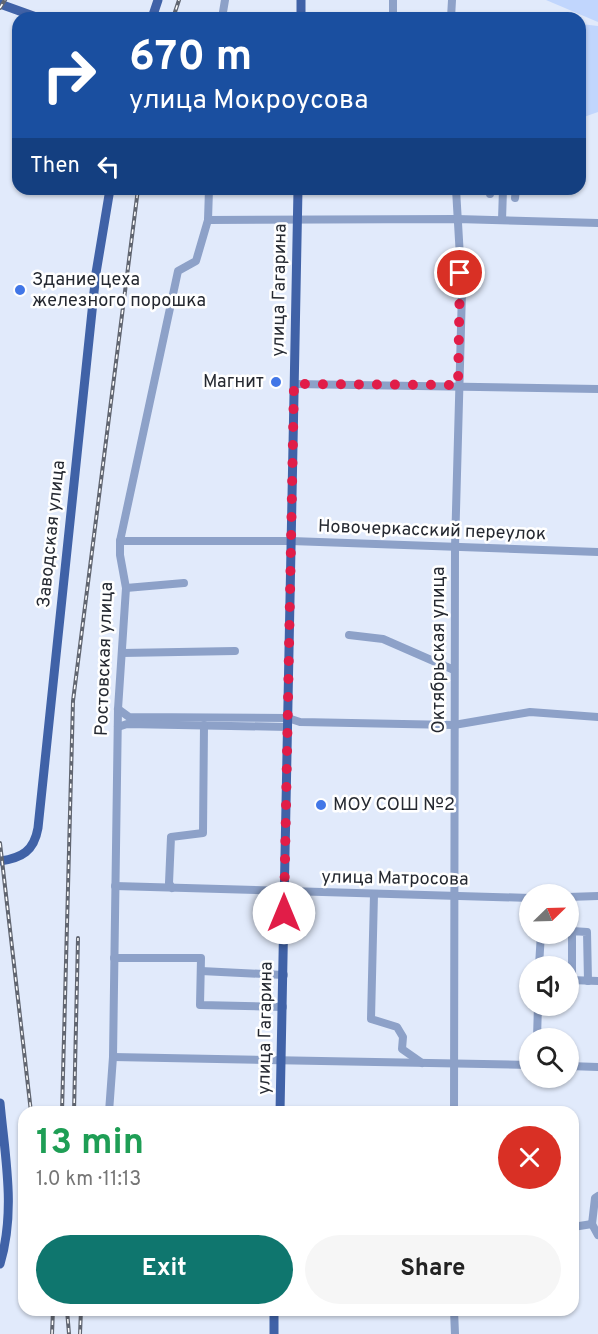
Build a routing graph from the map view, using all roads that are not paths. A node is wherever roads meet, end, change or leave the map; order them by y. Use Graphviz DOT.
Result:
graph roads {
  1 [pos="0,4"];
  2 [pos="22,12"];
  3 [pos="109,195"];
  4 [pos="209,195"];
  5 [pos="298,195"];
  6 [pos="456,195"];
  7 [pos="503,195"];
  8 [pos="515,195"];
  9 [pos="515,198"];
  10 [pos="298,219"];
  11 [pos="457,219"];
  12 [pos="208,220"];
  13 [pos="502,220"];
  14 [pos="598,223"];
  15 [pos="294,384"];
  16 [pos="458,385"];
  17 [pos="598,389"];
  18 [pos="120,541"];
  19 [pos="291,541"];
  20 [pos="455,547"];
  21 [pos="598,552"];
  22 [pos="184,583"];
  23 [pos="126,588"];
  24 [pos="349,635"];
  25 [pos="235,651"];
  26 [pos="122,653"];
  27 [pos="454,670"];
  28 [pos="118,709"];
  29 [pos="598,717"];
  30 [pos="288,722"];
  31 [pos="204,725"];
  32 [pos="454,726"];
  33 [pos="118,727"];
  34 [pos="0,861"];
  35 [pos="115,886"];
  36 [pos="172,888"];
  37 [pos="285,892"];
  38 [pos="374,894"];
  39 [pos="454,895"];
  40 [pos="598,896"];
  41 [pos="579,897"];
  42 [pos="519,898"];
  43 [pos="571,956"];
  44 [pos="114,958"];
  45 [pos="201,971"];
  46 [pos="284,975"];
  47 [pos="579,980"];
  48 [pos="588,981"];
  49 [pos="598,981"];
  50 [pos="283,1007"];
  51 [pos="113,1057"];
  52 [pos="282,1062"];
  53 [pos="423,1064"];
  54 [pos="454,1064"];
  55 [pos="519,1065"];
  56 [pos="579,1066"];
  57 [pos="598,1067"];
  58 [pos="0,1103"];
  59 [pos="109,1106"];
  60 [pos="280,1106"];
  61 [pos="454,1106"];
  62 [pos="598,1196"];
  63 [pos="592,1224"];
  64 [pos="579,1226"];
  65 [pos="598,1235"];
  66 [pos="1,1260"];
  67 [pos="274,1316"];
  68 [pos="454,1316"];
  69 [pos="274,1334"];
  70 [pos="455,1334"];
  1 -- 2 [label="main road"];
  3 -- 34 [label="main road, Заводская улица"];
  4 -- 12 [label="street, Ростовская улица"];
  5 -- 10 [label="main road, улица Гагарина"];
  6 -- 11 [label="street, Октябрьская улица"];
  7 -- 13 [label="street"];
  8 -- 9 [label="street"];
  10 -- 11 [label="street"];
  10 -- 12 [label="street"];
  10 -- 15 [label="main road, улица Гагарина"];
  11 -- 13 [label="street"];
  11 -- 16 [label="street, Октябрьская улица"];
  12 -- 18 [label="street, Ростовская улица"];
  13 -- 14 [label="street"];
  15 -- 16 [label="street"];
  15 -- 19 [label="main road, улица Гагарина"];
  16 -- 17 [label="street"];
  16 -- 20 [label="street, Октябрьская улица"];
  18 -- 19 [label="street, Новочеркасский переулок"];
  18 -- 23 [label="street, Ростовская улица"];
  19 -- 20 [label="street, Новочеркасский переулок"];
  19 -- 30 [label="main road, улица Гагарина"];
  20 -- 21 [label="street, Новочеркасский переулок"];
  20 -- 27 [label="street, Октябрьская улица"];
  22 -- 23 [label="street"];
  23 -- 26 [label="street, Ростовская улица"];
  24 -- 27 [label="street"];
  25 -- 26 [label="street"];
  26 -- 28 [label="street, Ростовская улица"];
  27 -- 32 [label="street, Октябрьская улица"];
  28 -- 30 [label="street"];
  28 -- 33 [label="street, Ростовская улица"];
  29 -- 32 [label="street"];
  30 -- 31 [label="street"];
  30 -- 32 [label="street"];
  30 -- 37 [label="main road, улица Гагарина"];
  31 -- 33 [label="street"];
  31 -- 36 [label="street"];
  32 -- 39 [label="street, Октябрьская улица"];
  33 -- 35 [label="street, Ростовская улица"];
  35 -- 36 [label="street, улица Матросова"];
  35 -- 44 [label="street, Ростовская улица"];
  36 -- 37 [label="street, улица Матросова"];
  37 -- 38 [label="street, улица Матросова"];
  37 -- 46 [label="main road, улица Гагарина"];
  38 -- 39 [label="street, улица Матросова"];
  38 -- 53 [label="street"];
  39 -- 42 [label="street, улица Матросова"];
  39 -- 54 [label="street, Октябрьская улица"];
  40 -- 41 [label="street"];
  43 -- 48 [label="street"];
  44 -- 45 [label="street"];
  44 -- 51 [label="street, Ростовская улица"];
  45 -- 46 [label="street"];
  45 -- 50 [label="street"];
  46 -- 50 [label="main road, улица Гагарина"];
  47 -- 48 [label="street"];
  48 -- 49 [label="street"];
  50 -- 52 [label="main road, улица Гагарина"];
  51 -- 52 [label="street"];
  51 -- 59 [label="street, Ростовская улица"];
  52 -- 53 [label="street"];
  52 -- 60 [label="main road, улица Гагарина"];
  53 -- 54 [label="street"];
  54 -- 55 [label="street"];
  54 -- 61 [label="street, Октябрьская улица"];
  56 -- 57 [label="street"];
  58 -- 66 [label="main road"];
  62 -- 63 [label="street"];
  63 -- 64 [label="street"];
  63 -- 65 [label="street"];
  67 -- 69 [label="main road"];
  68 -- 70 [label="street"];
}
